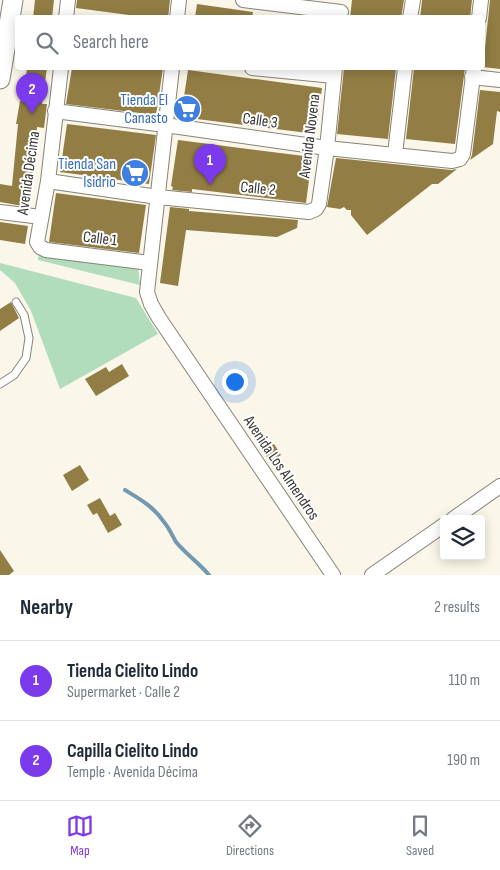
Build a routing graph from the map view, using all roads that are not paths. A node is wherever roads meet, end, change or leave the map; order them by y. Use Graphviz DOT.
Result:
graph roads {
  1 [pos="68,0"];
  2 [pos="179,0"];
  3 [pos="243,0"];
  4 [pos="412,0"];
  5 [pos="481,0"];
  6 [pos="8,8"];
  7 [pos="341,10"];
  8 [pos="66,15"];
  9 [pos="177,15"];
  10 [pos="410,15"];
  11 [pos="479,15"];
  12 [pos="61,70"];
  13 [pos="172,70"];
  14 [pos="294,70"];
  15 [pos="405,70"];
  16 [pos="335,72"];
  17 [pos="473,72"];
  18 [pos="0,78"];
  19 [pos="500,80"];
  20 [pos="55,112"];
  21 [pos="165,125"];
  22 [pos="327,148"];
  23 [pos="394,154"];
  24 [pos="48,181"];
  25 [pos="158,196"];
  26 [pos="316,209"];
  27 [pos="0,212"];
  28 [pos="41,217"];
  29 [pos="46,250"];
  30 [pos="150,263"];
  31 [pos="16,302"];
  32 [pos="0,384"];
  33 [pos="500,486"];
  34 [pos="459,515"];
  35 [pos="440,528"];
  36 [pos="333,575"];
  37 [pos="372,575"];
  1 -- 8 [label="street"];
  2 -- 9 [label="street"];
  3 -- 7 [label="street"];
  4 -- 10 [label="street"];
  5 -- 11 [label="street"];
  6 -- 18 [label="street"];
  12 -- 20 [label="street, Avenida Décima"];
  13 -- 21 [label="street, Avenida Los Almendros"];
  14 -- 16 [label="street"];
  15 -- 23 [label="street"];
  16 -- 22 [label="street, Avenida Novena"];
  17 -- 19 [label="street"];
  17 -- 23 [label="street, Calle 3"];
  20 -- 21 [label="street, Calle 3"];
  20 -- 24 [label="street, Avenida Décima"];
  21 -- 22 [label="street, Calle 3"];
  21 -- 25 [label="street, Avenida Los Almendros"];
  22 -- 23 [label="street, Calle 3"];
  22 -- 26 [label="street, Avenida Novena"];
  24 -- 25 [label="street, Calle 2"];
  24 -- 28 [label="street, Avenida Décima"];
  25 -- 26 [label="street, Calle 2"];
  25 -- 30 [label="street, Avenida Los Almendros"];
  27 -- 28 [label="street"];
  28 -- 29 [label="street, Avenida Décima"];
  29 -- 30 [label="street, Calle 1"];
  30 -- 36 [label="street, Avenida Los Almendros"];
  31 -- 32 [label="lane"];
  33 -- 34 [label="street"];
  35 -- 37 [label="street"];
}
